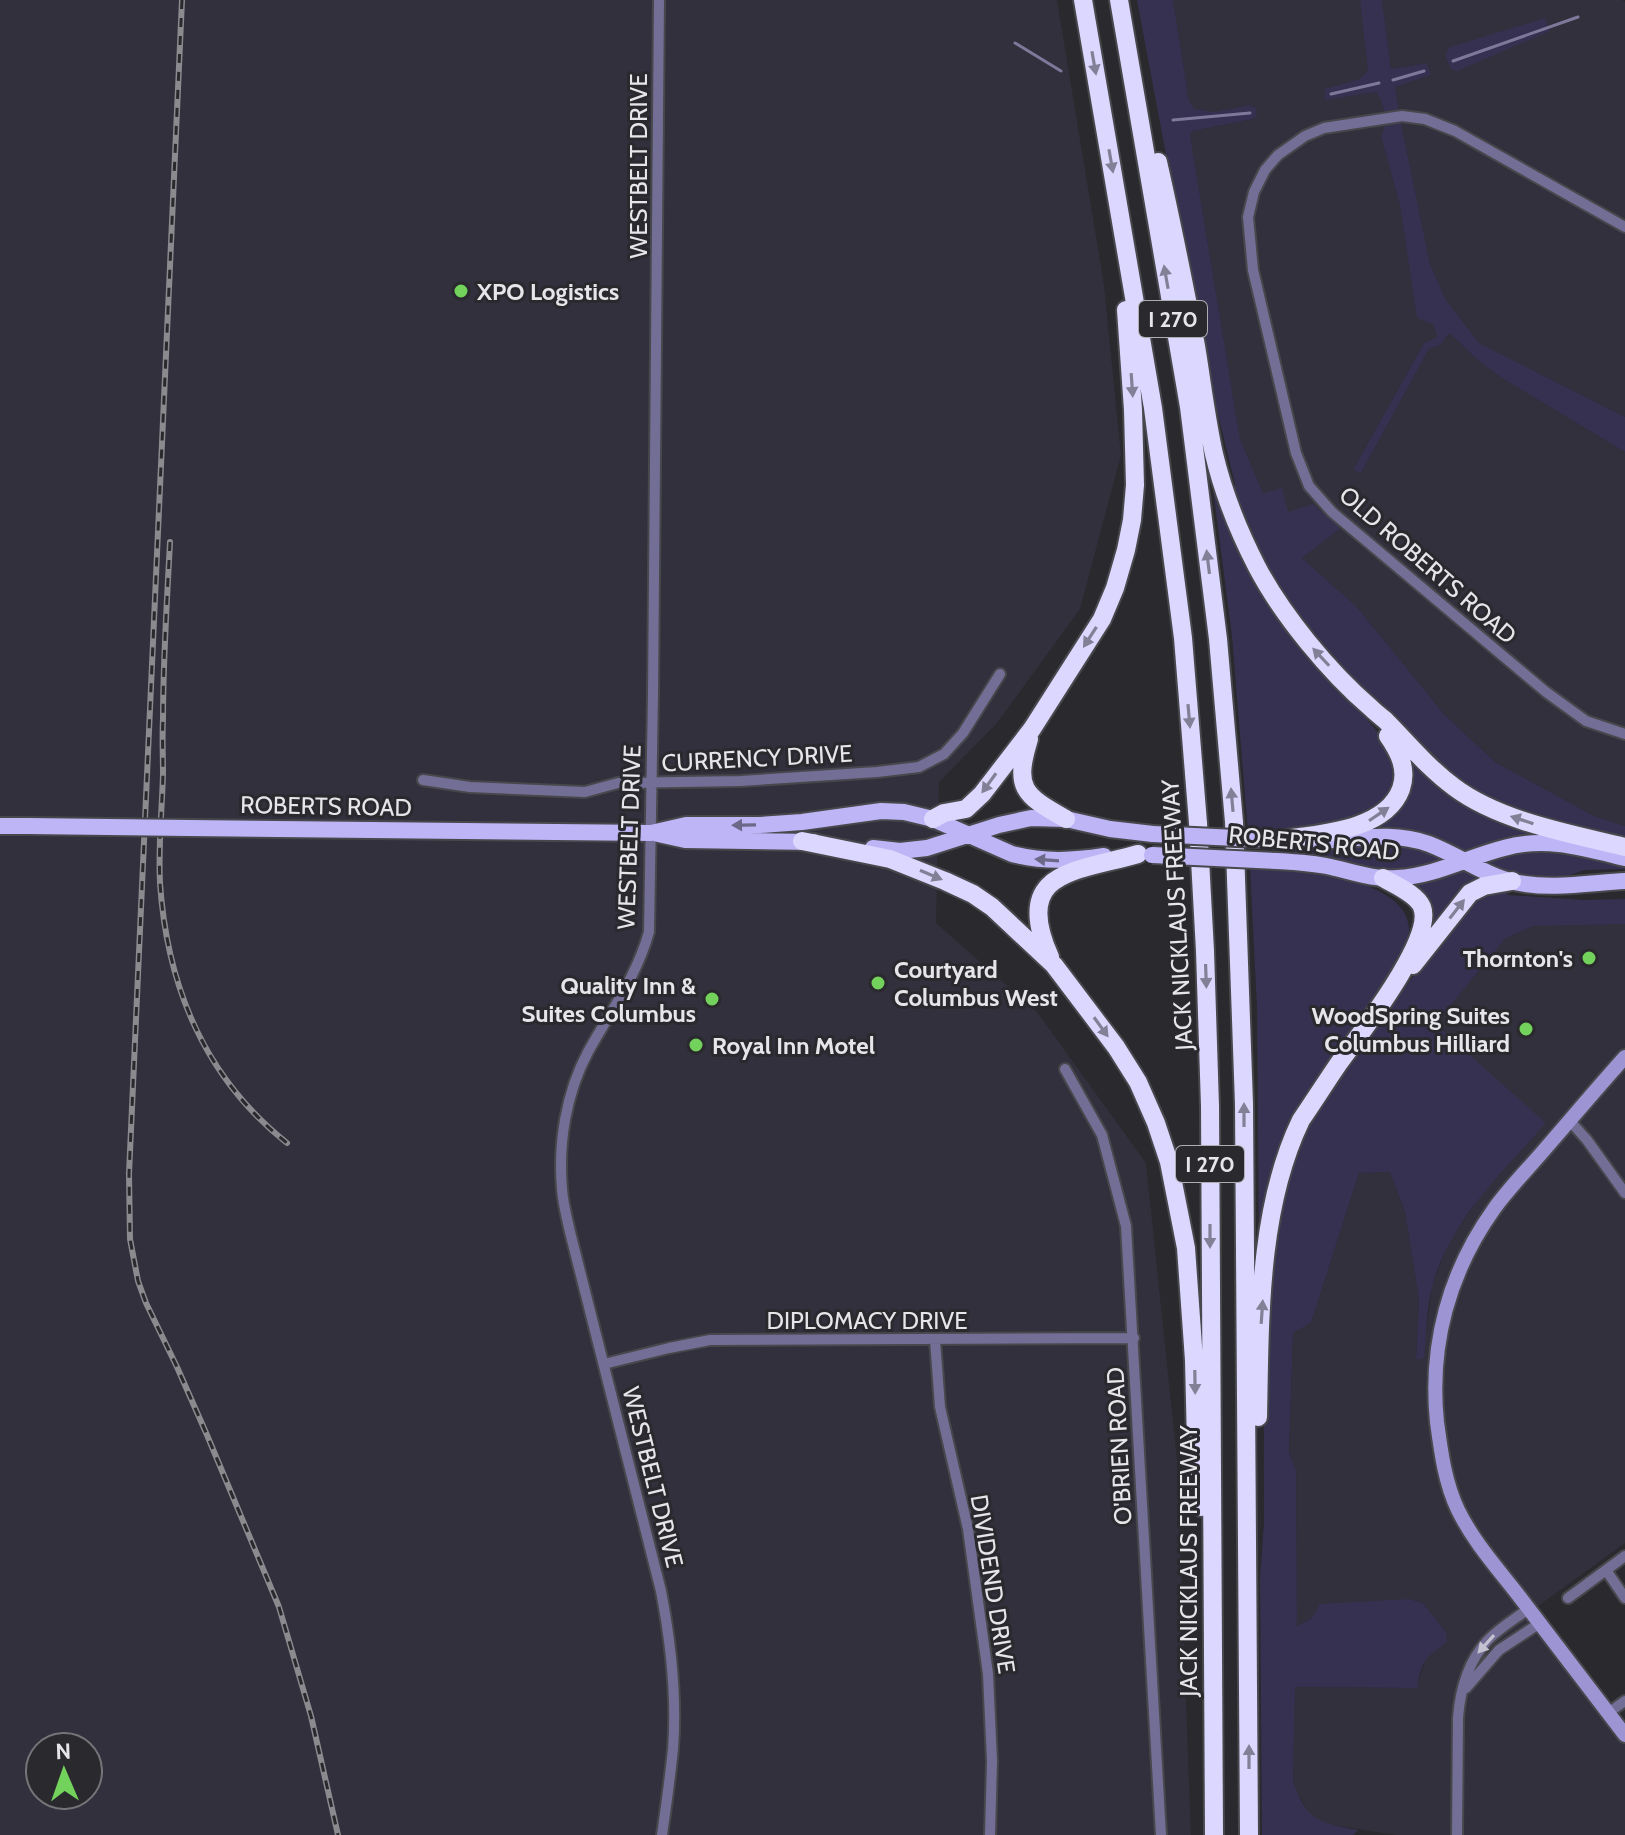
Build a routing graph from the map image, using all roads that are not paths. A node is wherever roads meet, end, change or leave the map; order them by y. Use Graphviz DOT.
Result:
graph roads {
  1 [pos="659,0"];
  2 [pos="1083,0"];
  3 [pos="1119,0"];
  4 [pos="1127,47"];
  5 [pos="1117,196"];
  6 [pos="1625,227"];
  7 [pos="1000,674"];
  8 [pos="1370,708"];
  9 [pos="1032,729"];
  10 [pos="1625,734"];
  11 [pos="423,780"];
  12 [pos="652,783"];
  13 [pos="933,819"];
  14 [pos="1066,819"];
  15 [pos="0,826"];
  16 [pos="651,833"];
  17 [pos="970,835"];
  18 [pos="1278,840"];
  19 [pos="802,841"];
  20 [pos="1625,847"];
  21 [pos="1145,854"];
  22 [pos="1625,858"];
  23 [pos="1464,861"];
  24 [pos="1383,878"];
  25 [pos="1512,881"];
  26 [pos="1625,881"];
  27 [pos="1054,965"];
  28 [pos="1390,991"];
  29 [pos="1625,1057"];
  30 [pos="1065,1069"];
  31 [pos="1570,1121"];
  32 [pos="1625,1193"];
  33 [pos="1134,1338"];
  34 [pos="935,1340"];
  35 [pos="604,1364"];
  36 [pos="1625,1556"];
  37 [pos="1606,1570"];
  38 [pos="1247,1585"];
  39 [pos="1568,1598"];
  40 [pos="1625,1598"];
  41 [pos="1528,1609"];
  42 [pos="1540,1623"];
  43 [pos="1213,1690"];
  44 [pos="1462,1693"];
  45 [pos="1625,1701"];
  46 [pos="1608,1713"];
  47 [pos="1625,1735"];
  48 [pos="1214,1832"];
  49 [pos="662,1835"];
  50 [pos="990,1835"];
  51 [pos="1161,1835"];
  52 [pos="1249,1835"];
  53 [pos="1457,1835"];
  1 -- 12 [label="street, WESTBELT DRIVE"];
  2 -- 5 [label="highway, JACK NICKLAUS FREEWAY / I 270, one-way"];
  3 -- 4 [label="highway, I 270"];
  8 -- 4 [label="highway, one-way"];
  38 -- 4 [label="highway, I 270, one-way"];
  5 -- 9 [label="highway, one-way"];
  5 -- 43 [label="highway, JACK NICKLAUS FREEWAY / I 270, one-way"];
  6 -- 10 [label="street, OLD ROBERTS ROAD"];
  7 -- 12 [label="street, CURRENCY DRIVE"];
  18 -- 8 [label="highway, one-way"];
  20 -- 8 [label="highway, one-way"];
  9 -- 13 [label="highway, one-way"];
  9 -- 14 [label="highway"];
  11 -- 12 [label="street, CURRENCY DRIVE"];
  12 -- 16 [label="street, WESTBELT DRIVE"];
  13 -- 16 [label="main road, ROBERTS ROAD, one-way"];
  13 -- 17 [label="main road, ROBERTS ROAD"];
  14 -- 17 [label="main road, ROBERTS ROAD"];
  14 -- 18 [label="main road, ROBERTS ROAD, bridge"];
  15 -- 16 [label="main road, ROBERTS ROAD, bridge"];
  16 -- 19 [label="main road, ROBERTS ROAD"];
  16 -- 35 [label="street, WESTBELT DRIVE"];
  17 -- 19 [label="main road, ROBERTS ROAD"];
  21 -- 17 [label="main road, ROBERTS ROAD, one-way"];
  18 -- 23 [label="main road, ROBERTS ROAD"];
  19 -- 27 [label="highway, one-way"];
  21 -- 24 [label="main road, ROBERTS ROAD, bridge"];
  21 -- 27 [label="highway"];
  22 -- 23 [label="main road, ROBERTS ROAD"];
  23 -- 24 [label="main road, ROBERTS ROAD"];
  23 -- 25 [label="main road, ROBERTS ROAD"];
  24 -- 28 [label="highway"];
  25 -- 26 [label="main road, ROBERTS ROAD"];
  28 -- 25 [label="highway, one-way"];
  27 -- 43 [label="highway, one-way"];
  38 -- 28 [label="highway, one-way"];
  29 -- 31 [label="main road"];
  30 -- 33 [label="street, O'BRIEN ROAD"];
  31 -- 32 [label="street"];
  31 -- 41 [label="main road"];
  33 -- 34 [label="street, DIPLOMACY DRIVE"];
  33 -- 51 [label="street, O'BRIEN ROAD"];
  34 -- 35 [label="street, DIPLOMACY DRIVE"];
  34 -- 50 [label="street, DIVIDEND DRIVE"];
  35 -- 49 [label="street, WESTBELT DRIVE"];
  36 -- 37 [label="street"];
  37 -- 39 [label="street"];
  37 -- 40 [label="street"];
  52 -- 38 [label="highway, I 270, one-way"];
  41 -- 42 [label="main road"];
  41 -- 44 [label="street, one-way"];
  42 -- 44 [label="street"];
  42 -- 46 [label="main road"];
  43 -- 48 [label="highway, JACK NICKLAUS FREEWAY / I 270"];
  44 -- 53 [label="street"];
  45 -- 46 [label="street"];
  46 -- 47 [label="main road"];
}
